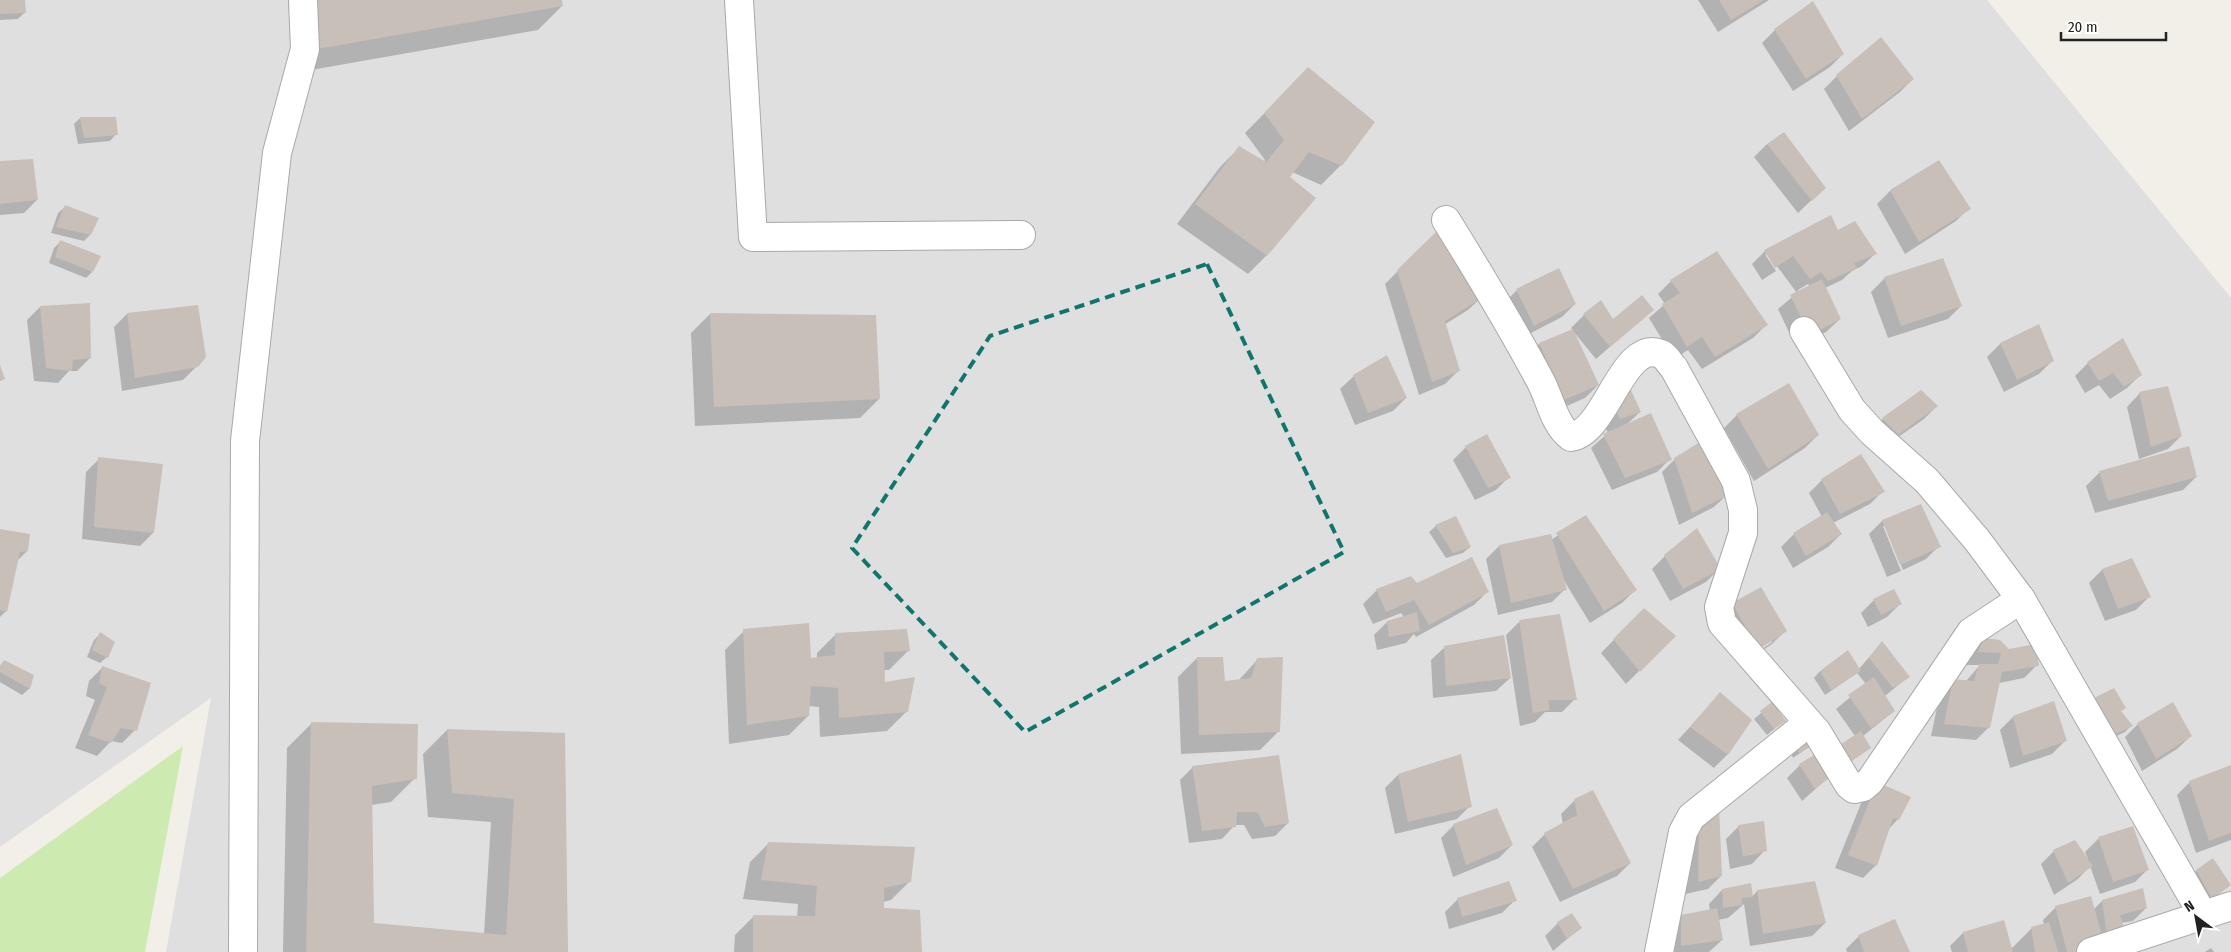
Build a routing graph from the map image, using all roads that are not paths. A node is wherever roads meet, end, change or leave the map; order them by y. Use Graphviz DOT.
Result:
graph roads {
  1 [pos="303,0"];
  2 [pos="739,0"];
  3 [pos="1446,220"];
  4 [pos="1021,235"];
  5 [pos="1804,331"];
  6 [pos="2021,599"];
  7 [pos="1808,722"];
  8 [pos="2221,916"];
  9 [pos="243,952"];
  10 [pos="1660,952"];
  11 [pos="2091,952"];
  1 -- 9 [label="street"];
  2 -- 4 [label="street"];
  3 -- 7 [label="street"];
  5 -- 6 [label="street"];
  6 -- 7 [label="street"];
  6 -- 8 [label="street"];
  7 -- 10 [label="street"];
  8 -- 11 [label="street"];
}
